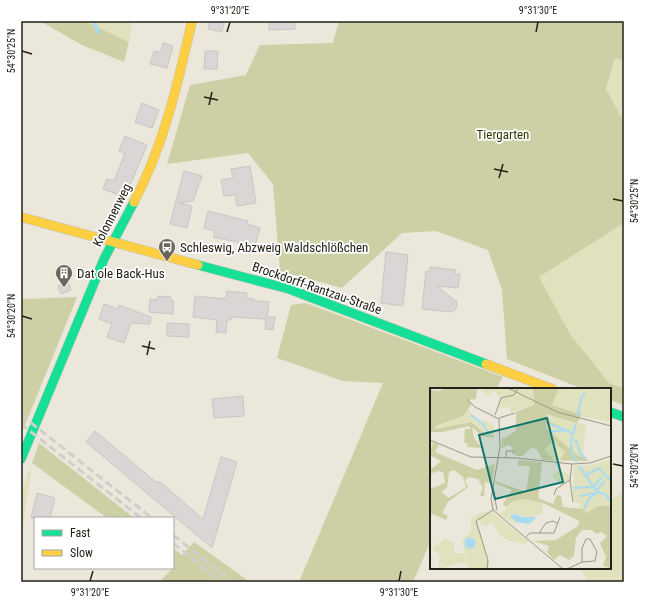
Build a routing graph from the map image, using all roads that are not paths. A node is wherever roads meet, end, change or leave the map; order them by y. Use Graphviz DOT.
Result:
graph roads {
  1 [pos="192,21"];
  2 [pos="21,217"];
  3 [pos="114,242"];
  4 [pos="549,388"];
  5 [pos="611,412"];
  6 [pos="624,417"];
  7 [pos="21,459"];
  1 -- 3 [label="street, Kolonnenweg"];
  2 -- 3 [label="street, Brockdorff-Rantzau-Straße"];
  3 -- 4 [label="street, Brockdorff-Rantzau-Straße"];
  3 -- 7 [label="street, Kolonnenweg"];
  5 -- 6 [label="street"];
}
